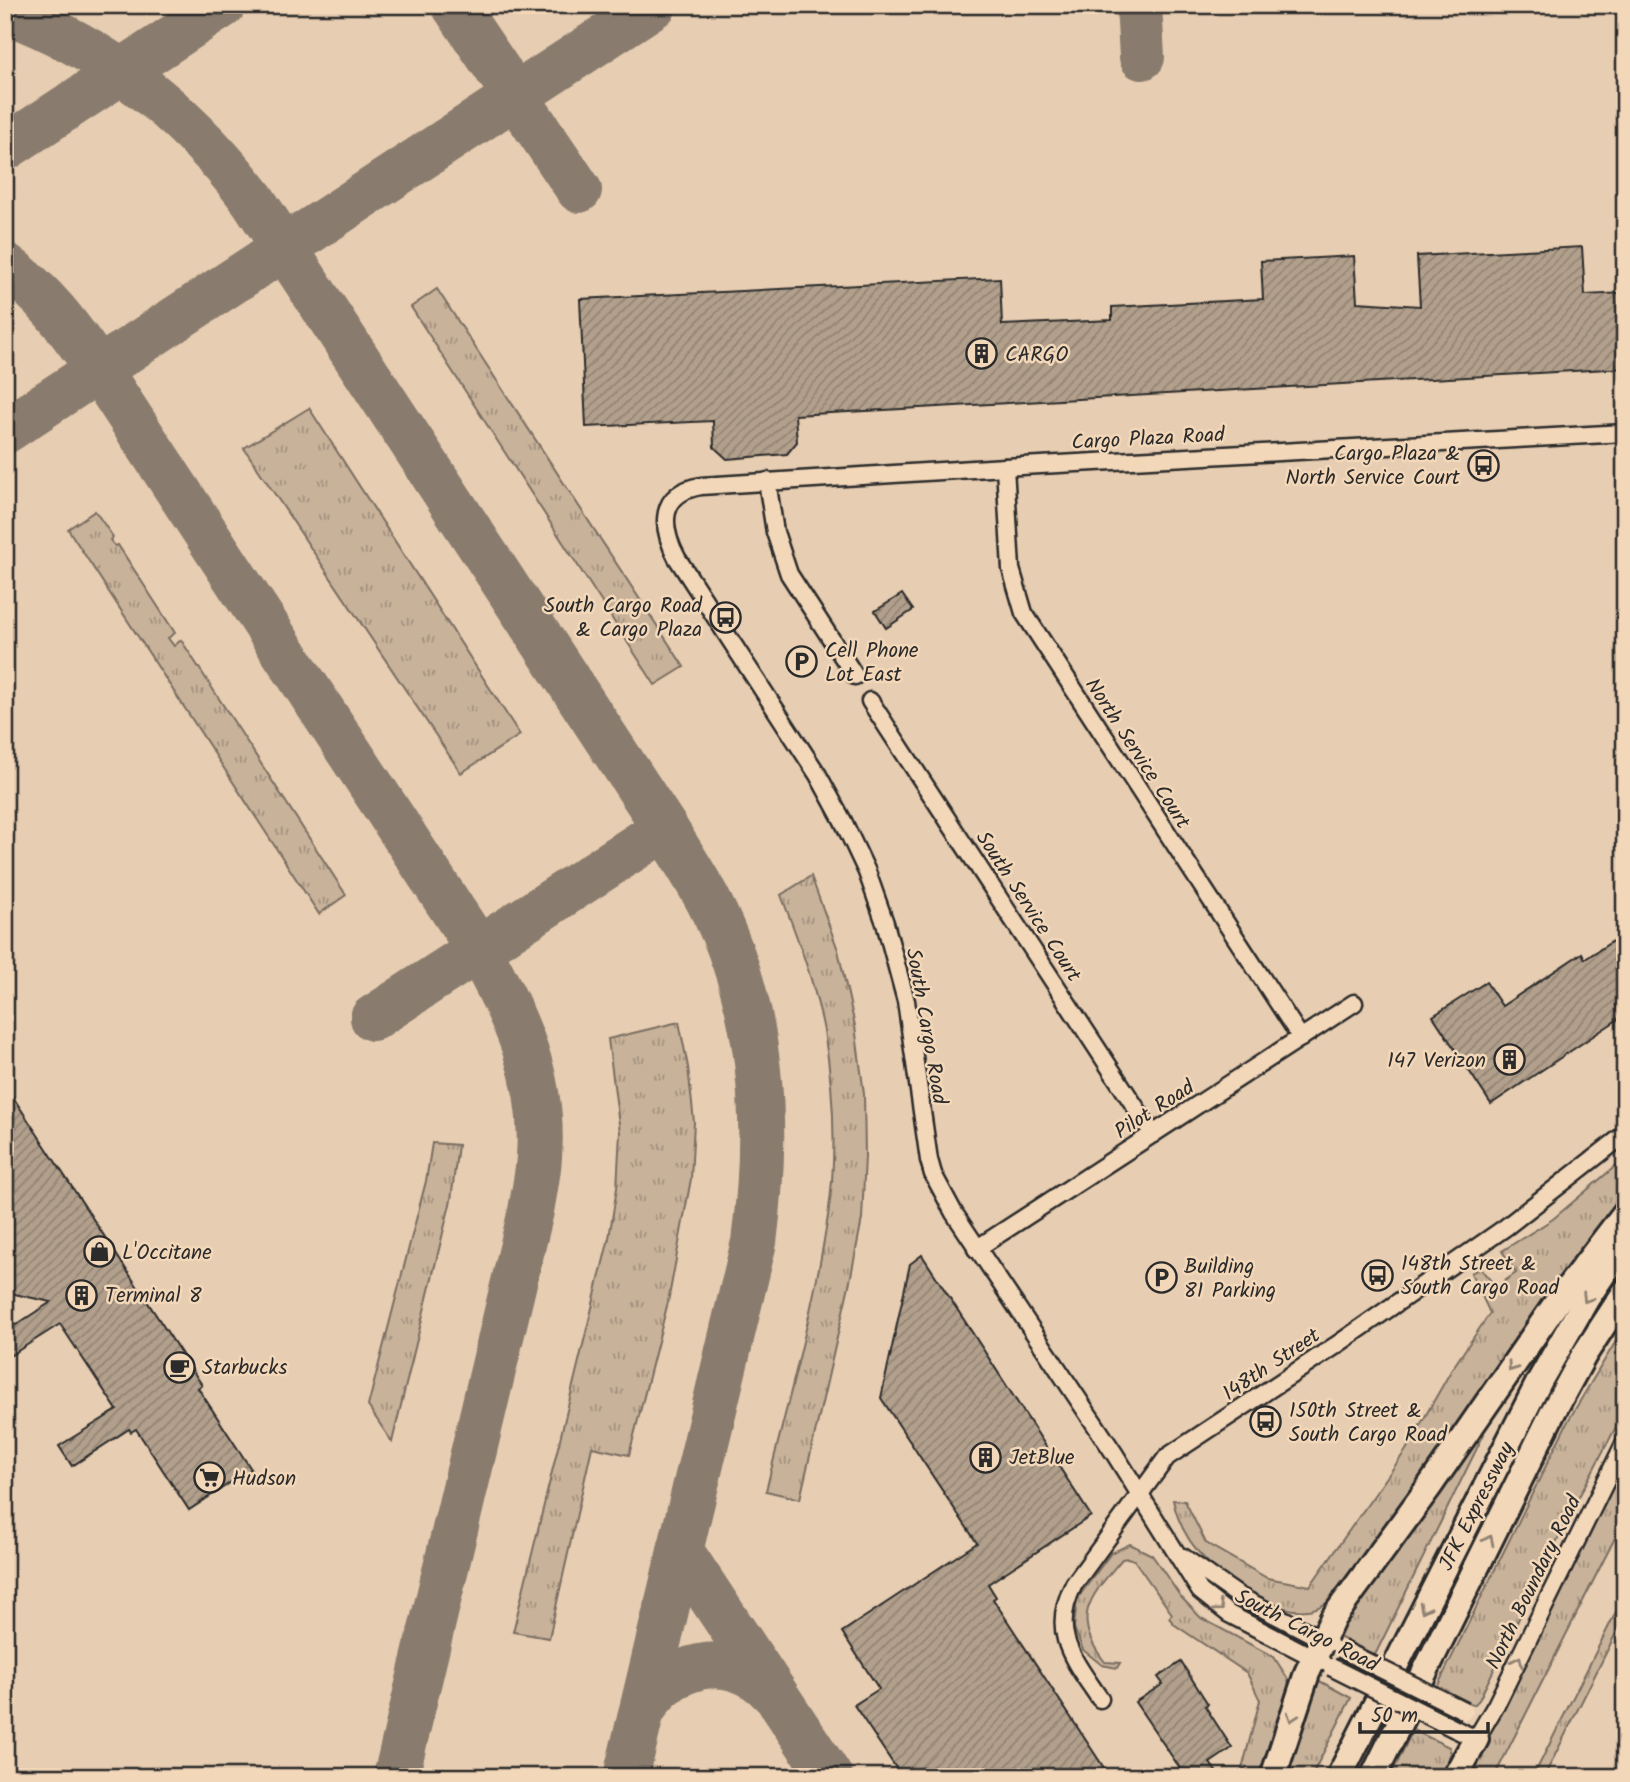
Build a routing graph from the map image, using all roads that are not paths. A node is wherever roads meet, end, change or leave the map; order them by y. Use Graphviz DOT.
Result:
graph roads {
  1 [pos="1625,433"];
  2 [pos="1005,467"];
  3 [pos="767,481"];
  4 [pos="676,496"];
  5 [pos="855,676"];
  6 [pos="870,701"];
  7 [pos="1354,1003"];
  8 [pos="1301,1038"];
  9 [pos="1153,1134"];
  10 [pos="1625,1134"];
  11 [pos="1625,1213"];
  12 [pos="1625,1242"];
  13 [pos="976,1249"];
  14 [pos="1625,1292"];
  15 [pos="1625,1442"];
  16 [pos="1140,1494"];
  17 [pos="1327,1653"];
  18 [pos="1100,1699"];
  19 [pos="1472,1730"];
  20 [pos="1273,1777"];
  21 [pos="1339,1777"];
  22 [pos="1373,1777"];
  23 [pos="1455,1777"];
  1 -- 2 [label="street, Cargo Plaza Road"];
  2 -- 3 [label="street, Cargo Plaza Road"];
  2 -- 8 [label="street, North Service Court"];
  3 -- 4 [label="street, Cargo Plaza Road"];
  3 -- 5 [label="street"];
  4 -- 13 [label="street, South Cargo Road"];
  6 -- 9 [label="street, South Service Court"];
  7 -- 8 [label="street, Pilot Road"];
  8 -- 9 [label="street, Pilot Road"];
  9 -- 13 [label="street, Pilot Road"];
  10 -- 16 [label="street, 148th Street"];
  11 -- 17 [label="highway, one-way"];
  12 -- 21 [label="highway, JFK Expressway, one-way"];
  13 -- 16 [label="street, South Cargo Road"];
  22 -- 14 [label="highway, JFK Expressway, one-way"];
  19 -- 15 [label="street, North Boundary Road, one-way"];
  16 -- 17 [label="street, South Cargo Road"];
  16 -- 18 [label="street, 148th Street"];
  17 -- 19 [label="street, South Cargo Road, bridge"];
  17 -- 19 [label="street, South Cargo Road, bridge"];
  17 -- 20 [label="highway, one-way"];
  19 -- 23 [label="highway"];
}
